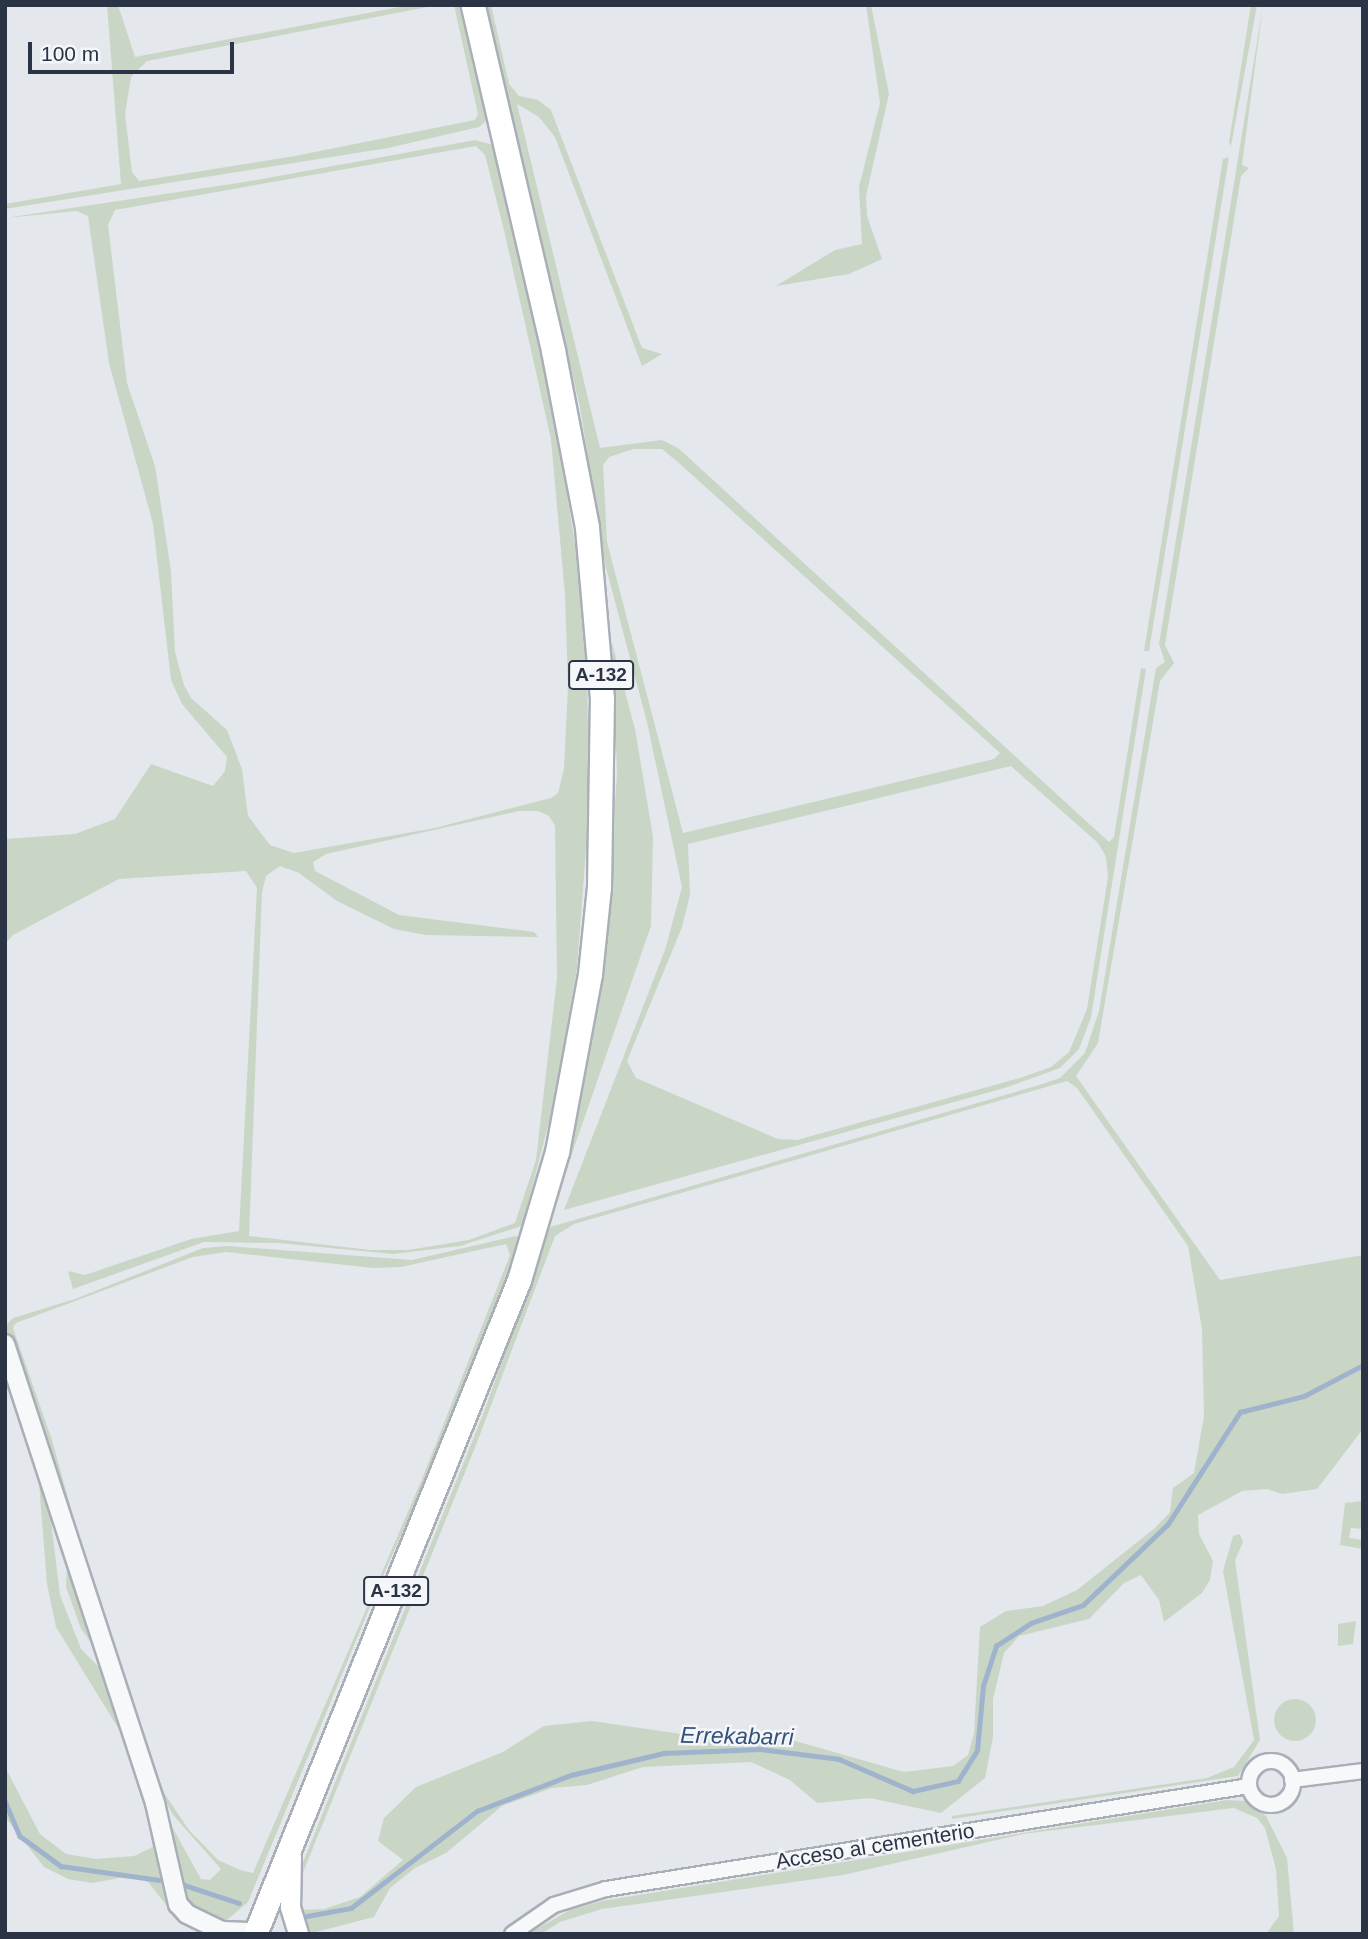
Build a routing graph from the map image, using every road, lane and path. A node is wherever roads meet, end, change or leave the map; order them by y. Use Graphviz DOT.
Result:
graph roads {
  1 [pos="473,5"];
  2 [pos="5,1344"];
  3 [pos="1363,1771"];
  4 [pos="1292,1780"];
  5 [pos="1249,1786"];
  6 [pos="294,1837"];
  7 [pos="259,1933"];
  8 [pos="298,1934"];
  9 [pos="512,1934"];
  1 -- 6 [label="main road, A-132"];
  2 -- 7 [label="street"];
  3 -- 4 [label="street"];
  4 -- 5 [label="street"];
  4 -- 5 [label="street"];
  5 -- 9 [label="street, Acceso al cementerio"];
  6 -- 7 [label="main road, A-132"];
  6 -- 8 [label="main road"];
}
